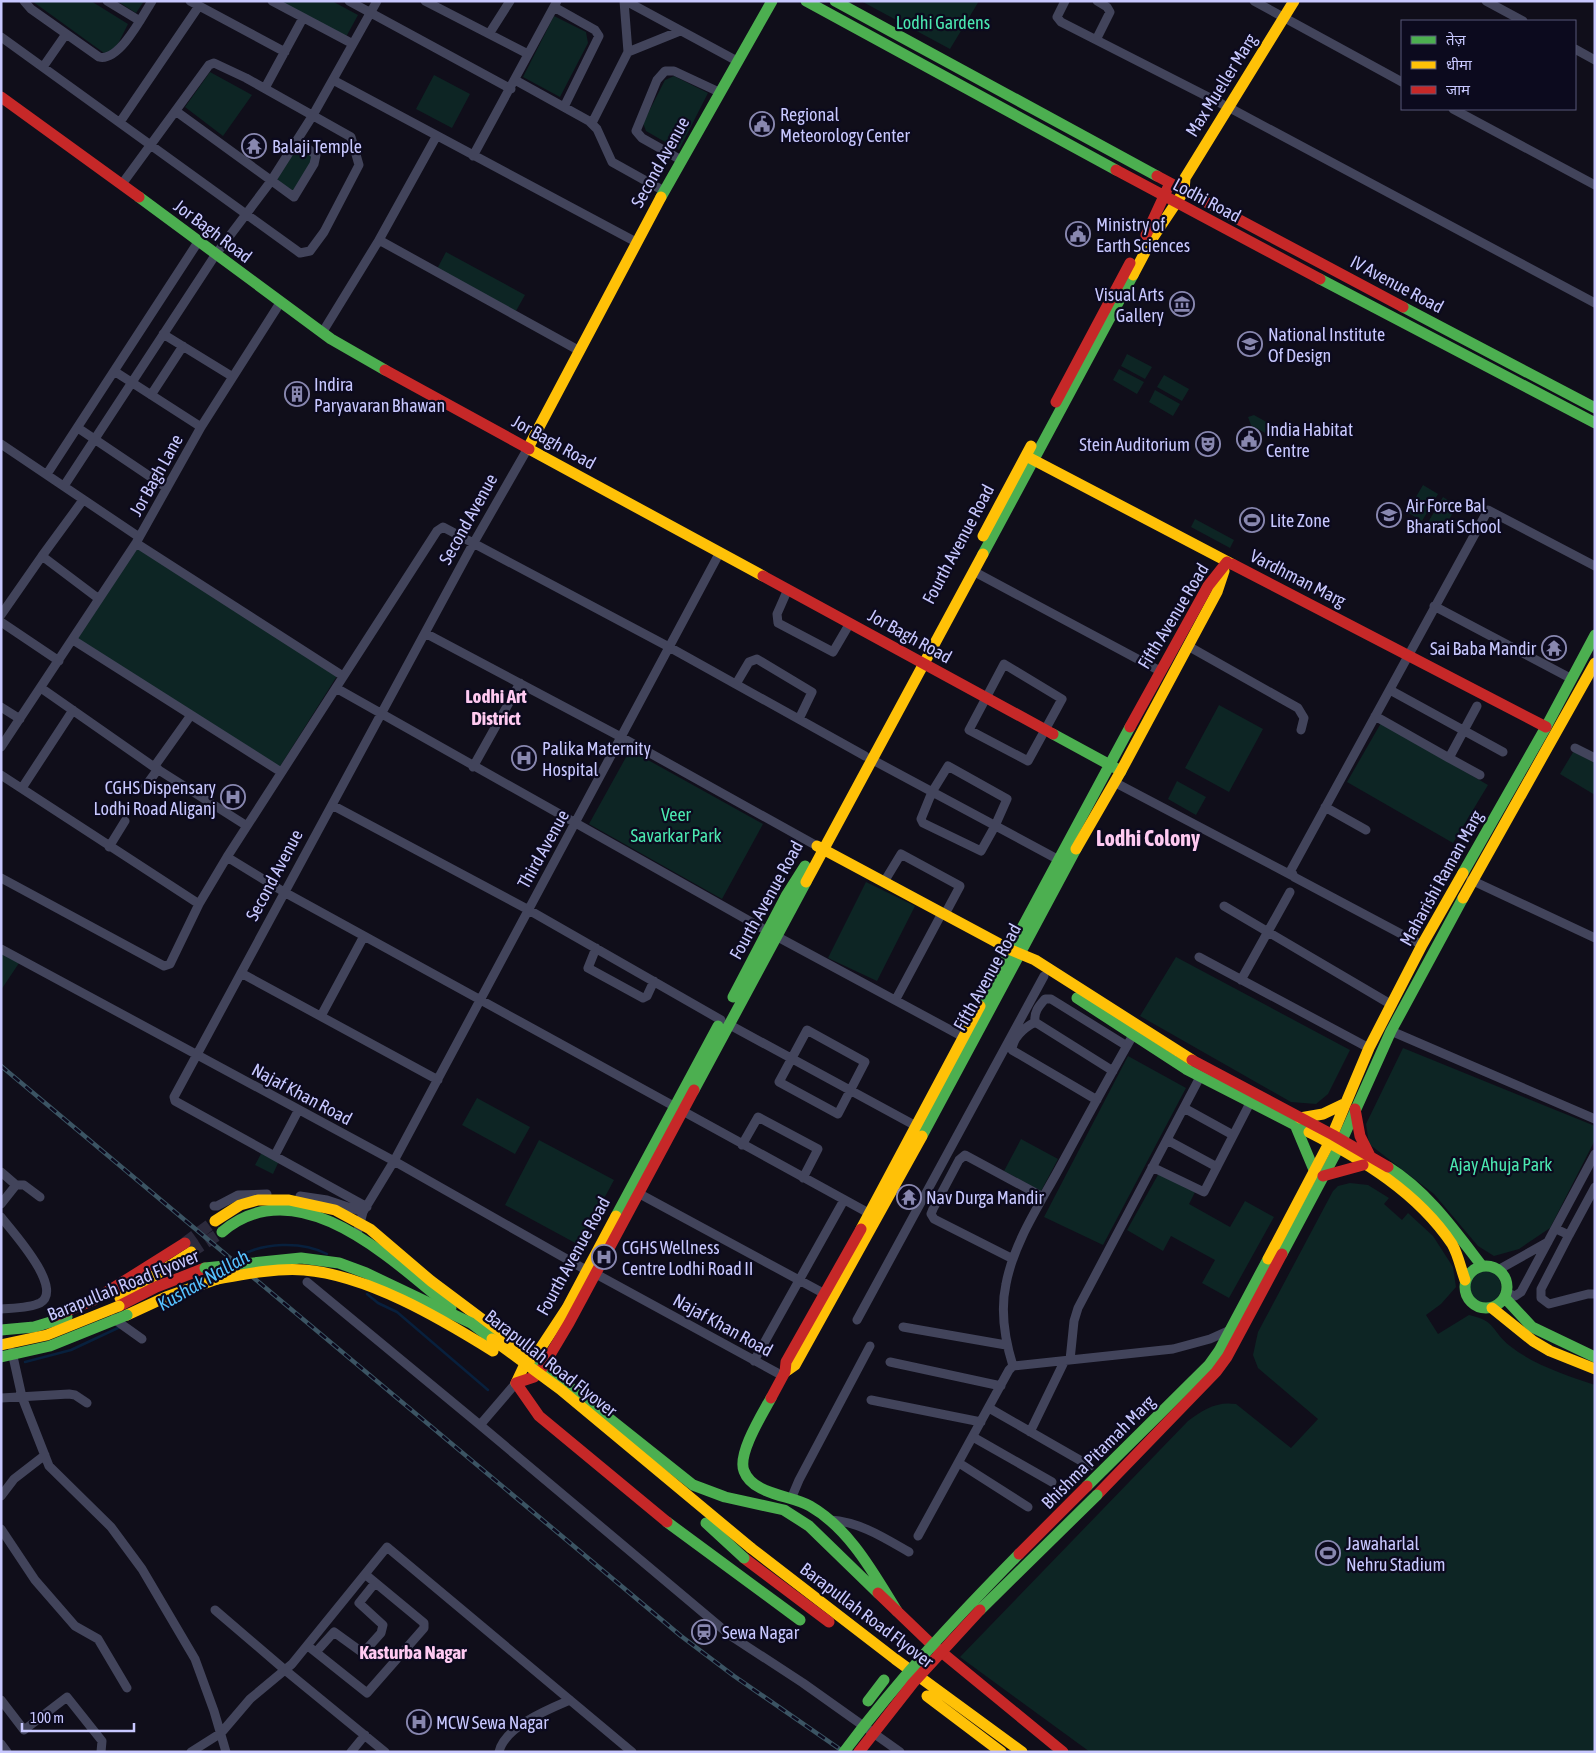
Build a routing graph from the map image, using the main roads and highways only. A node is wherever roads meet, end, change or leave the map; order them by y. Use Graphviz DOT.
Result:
graph roads {
  1 [pos="772,1"];
  2 [pos="806,1"];
  3 [pos="835,1"];
  4 [pos="1286,1"];
  5 [pos="1294,1"];
  6 [pos="1281,17"];
  7 [pos="1,97"];
  8 [pos="1225,106"];
  9 [pos="1170,183"];
  10 [pos="1184,190"];
  11 [pos="1163,196"];
  12 [pos="1177,203"];
  13 [pos="1122,286"];
  14 [pos="1595,408"];
  15 [pos="1595,423"];
  16 [pos="528,448"];
  17 [pos="1029,458"];
  18 [pos="1227,562"];
  19 [pos="1595,635"];
  20 [pos="919,662"];
  21 [pos="1593,668"];
  22 [pos="1546,727"];
  23 [pos="1109,765"];
  24 [pos="1121,771"];
  25 [pos="820,847"];
  26 [pos="1018,954"];
  27 [pos="1136,1031"];
  28 [pos="967,1039"];
  29 [pos="1350,1106"];
  30 [pos="677,1110"];
  31 [pos="1298,1122"];
  32 [pos="1335,1142"];
  33 [pos="1366,1160"];
  34 [pos="1319,1173"];
  35 [pos="874,1216"];
  36 [pos="215,1221"];
  37 [pos="222,1232"];
  38 [pos="1482,1266"];
  39 [pos="591,1272"];
  40 [pos="1466,1280"];
  41 [pos="1506,1295"];
  42 [pos="1492,1308"];
  43 [pos="3,1335"];
  44 [pos="532,1356"];
  45 [pos="1,1357"];
  46 [pos="1595,1357"];
  47 [pos="524,1366"];
  48 [pos="541,1369"];
  49 [pos="1595,1369"];
  50 [pos="784,1374"];
  51 [pos="516,1383"];
  52 [pos="770,1577"];
  53 [pos="759,1590"];
  54 [pos="796,1597"];
  55 [pos="786,1610"];
  56 [pos="897,1611"];
  57 [pos="800,1620"];
  58 [pos="884,1680"];
  59 [pos="868,1701"];
  60 [pos="844,1752"];
  61 [pos="860,1752"];
  62 [pos="1001,1752"];
  63 [pos="1022,1752"];
  64 [pos="1063,1752"];
  1 -- 16 [label="main road, Second Avenue"];
  2 -- 11 [label="main road, Lodhi Road"];
  3 -- 9 [label="main road, Lodhi Road"];
  4 -- 6 [label="main road, Max Mueller Marg"];
  5 -- 6 [label="main road, Max Mueller Marg"];
  6 -- 8 [label="main road, Max Mueller Marg"];
  7 -- 16 [label="main road, Jor Bagh Road"];
  8 -- 9 [label="main road, Max Mueller Marg"];
  8 -- 10 [label="main road, Max Mueller Marg"];
  9 -- 10 [label="main road, Lodhi Road"];
  9 -- 11 [label="main road, Fourth Avenue Road"];
  10 -- 12 [label="main road, Max Mueller Marg"];
  10 -- 14 [label="main road, IV Avenue Road"];
  11 -- 12 [label="main road, Lodhi Road"];
  11 -- 13 [label="main road, Fourth Avenue Road"];
  12 -- 13 [label="main road, Fourth Avenue Road"];
  12 -- 15 [label="main road, Lodhi Road"];
  13 -- 17 [label="main road, Fourth Avenue Road"];
  16 -- 20 [label="main road, Jor Bagh Road"];
  17 -- 18 [label="main road, Vardhman Marg"];
  17 -- 20 [label="main road, Fourth Avenue Road"];
  17 -- 20 [label="main road, Fourth Avenue Road"];
  18 -- 22 [label="main road, Vardhman Marg"];
  18 -- 23 [label="main road, Fifth Avenue Road"];
  18 -- 24 [label="main road, Fifth Avenue Road"];
  19 -- 22 [label="main road, Maharishi Raman Marg"];
  20 -- 23 [label="main road, Jor Bagh Road"];
  20 -- 25 [label="main road, Fourth Avenue Road"];
  21 -- 29 [label="main road, Maharishi Raman Marg"];
  22 -- 29 [label="main road, Maharishi Raman Marg"];
  23 -- 24 [label="main road, Jor Bagh Road"];
  23 -- 26 [label="main road, Fifth Avenue Road"];
  24 -- 26 [label="main road, Fifth Avenue Road"];
  25 -- 26 [label="main road"];
  25 -- 30 [label="main road, Fourth Avenue Road"];
  26 -- 27 [label="main road"];
  26 -- 27 [label="main road"];
  26 -- 28 [label="main road, Fifth Avenue Road"];
  27 -- 31 [label="main road"];
  27 -- 31 [label="main road"];
  28 -- 35 [label="main road, Fifth Avenue Road"];
  28 -- 35 [label="main road, Fifth Avenue Road"];
  29 -- 31 [label="main road"];
  29 -- 32 [label="main road, Maharishi Raman Marg"];
  29 -- 33 [label="main road"];
  30 -- 39 [label="main road, Fourth Avenue Road"];
  30 -- 39 [label="main road, Fourth Avenue Road"];
  31 -- 32 [label="main road"];
  31 -- 34 [label="main road"];
  32 -- 33 [label="main road"];
  32 -- 34 [label="main road, Bhishma Pitamah Marg"];
  33 -- 34 [label="main road"];
  33 -- 38 [label="main road"];
  33 -- 40 [label="main road"];
  34 -- 60 [label="main road, Bhishma Pitamah Marg, bridge"];
  34 -- 61 [label="main road, Bhishma Pitamah Marg, bridge"];
  35 -- 50 [label="main road, Fifth Avenue Road"];
  35 -- 50 [label="main road, Fifth Avenue Road"];
  36 -- 44 [label="main road"];
  37 -- 47 [label="main road"];
  38 -- 40 [label="main road"];
  38 -- 41 [label="main road"];
  39 -- 44 [label="main road, Fourth Avenue Road"];
  39 -- 48 [label="main road, Fourth Avenue Road"];
  40 -- 42 [label="main road"];
  41 -- 42 [label="main road"];
  41 -- 46 [label="main road"];
  42 -- 49 [label="main road"];
  43 -- 43 [label="main road"];
  43 -- 63 [label="main road, Barapullah Road Flyover, bridge"];
  44 -- 47 [label="main road, Fourth Avenue Road"];
  44 -- 48 [label="main road"];
  45 -- 52 [label="main road, Barapullah Road Flyover, bridge"];
  47 -- 48 [label="main road"];
  47 -- 51 [label="main road, Fourth Avenue Road"];
  48 -- 51 [label="main road"];
  48 -- 56 [label="main road"];
  50 -- 56 [label="main road, Fifth Avenue Road"];
  51 -- 53 [label="main road"];
  52 -- 53 [label="main road"];
  52 -- 54 [label="main road, Barapullah Road Flyover"];
  53 -- 55 [label="main road"];
  54 -- 55 [label="main road"];
  54 -- 62 [label="main road, Barapullah Road Flyover"];
  55 -- 57 [label="main road"];
  56 -- 64 [label="main road"];
  58 -- 59 [label="main road"];
}
